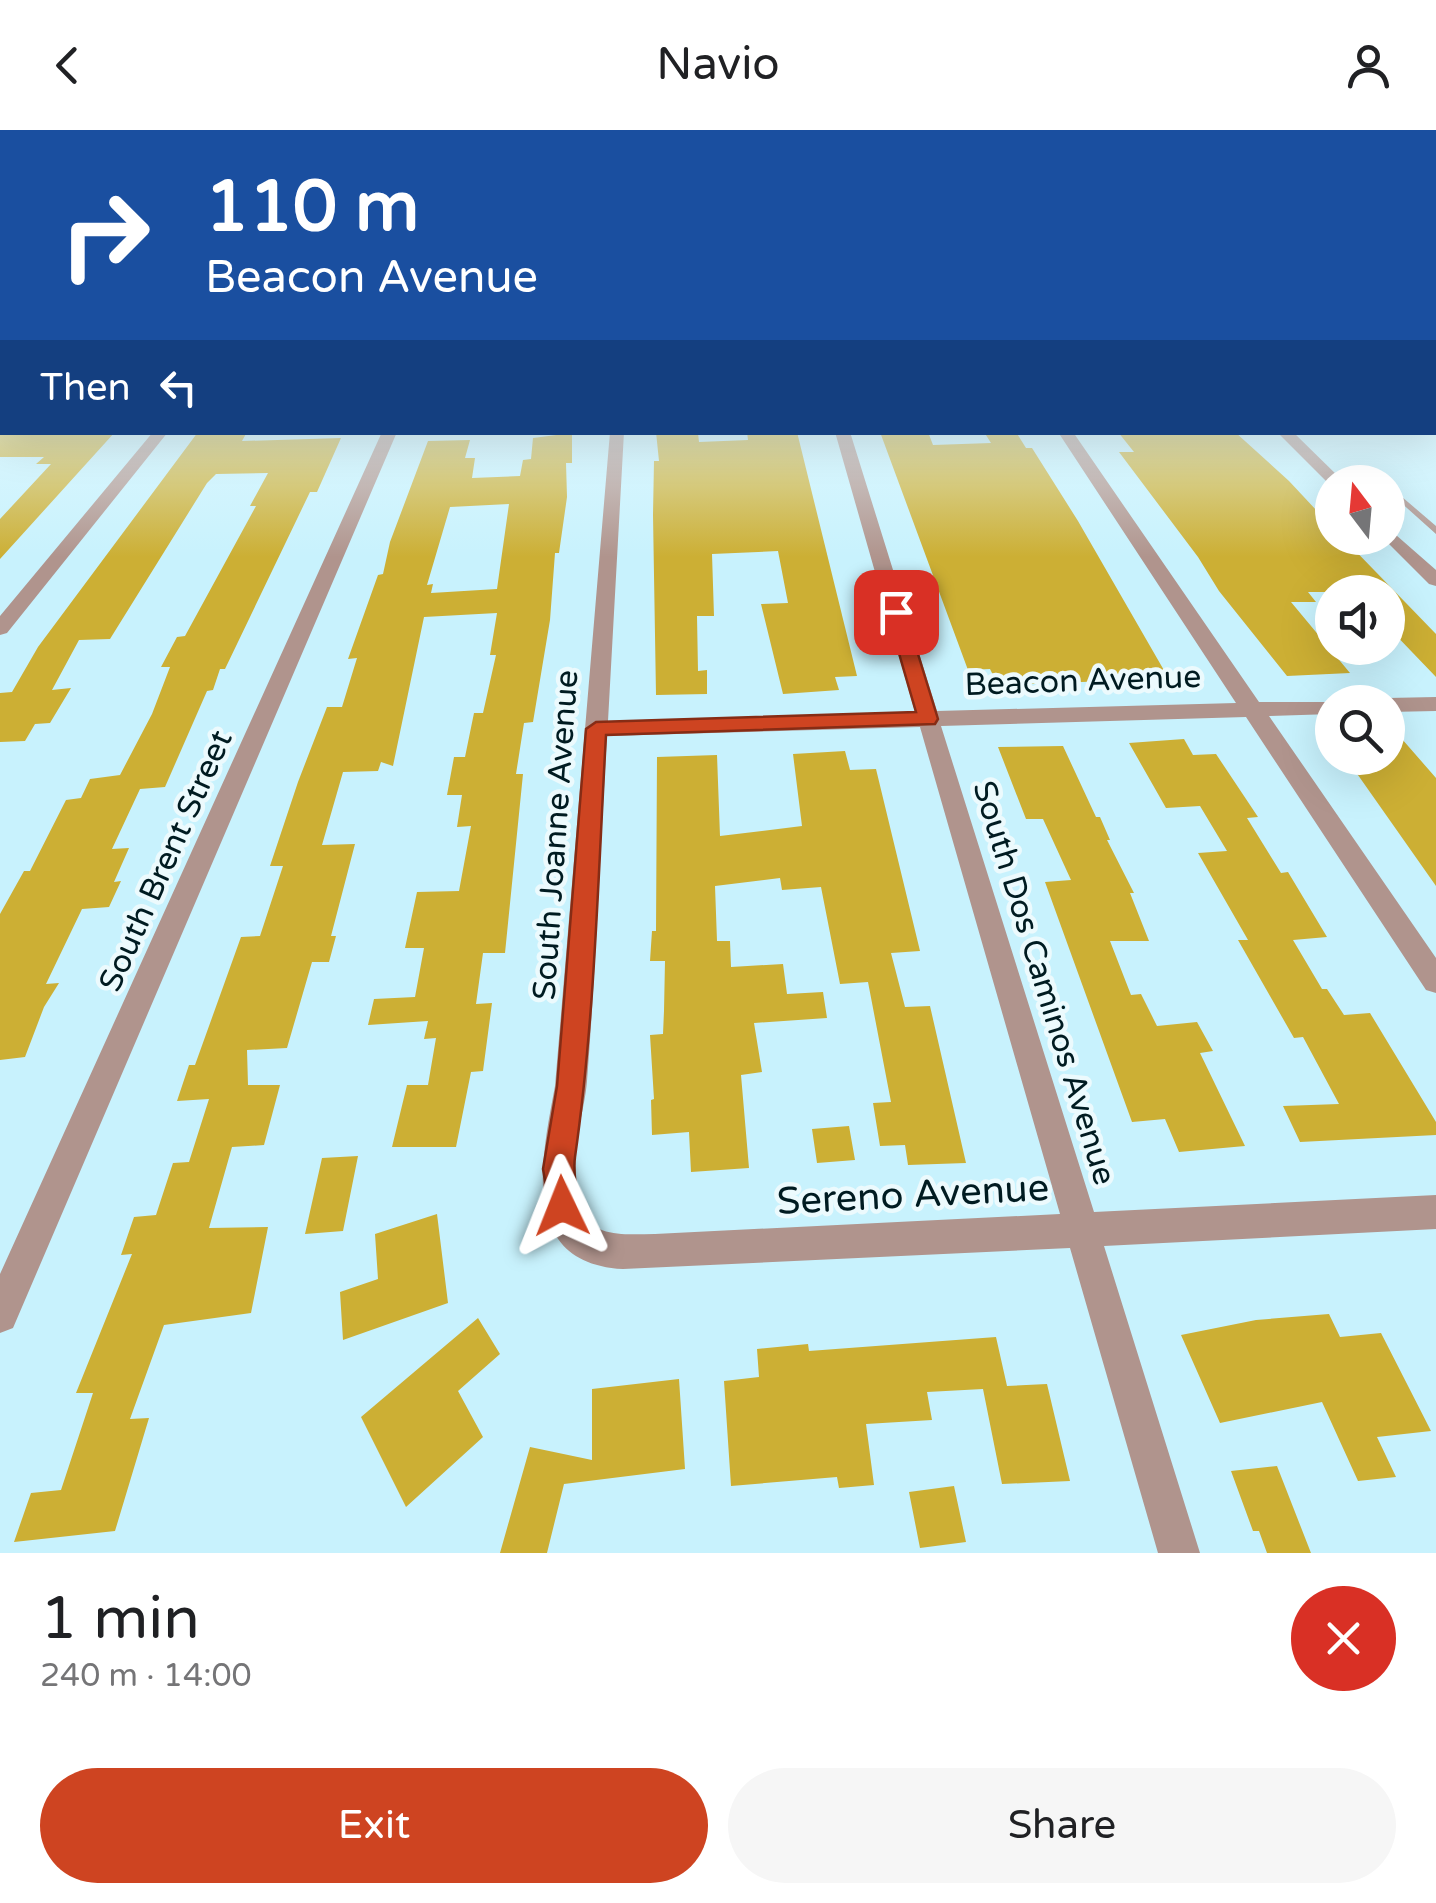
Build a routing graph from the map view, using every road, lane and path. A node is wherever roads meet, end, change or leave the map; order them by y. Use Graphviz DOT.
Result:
graph roads {
  1 [pos="159,435"];
  2 [pos="389,435"];
  3 [pos="617,435"];
  4 [pos="843,435"];
  5 [pos="1067,435"];
  6 [pos="1287,435"];
  7 [pos="1318,465"];
  8 [pos="1405,503"];
  9 [pos="1436,531"];
  10 [pos="1405,549"];
  11 [pos="1436,580"];
  12 [pos="0,630"];
  13 [pos="1436,704"];
  14 [pos="1405,705"];
  15 [pos="1315,707"];
  16 [pos="1252,709"];
  17 [pos="928,719"];
  18 [pos="596,729"];
  19 [pos="1436,981"];
  20 [pos="1436,1212"];
  21 [pos="1082,1230"];
  22 [pos="577,1237"];
  23 [pos="0,1315"];
  24 [pos="1179,1553"];
  1 -- 12 [label="street"];
  2 -- 23 [label="street, South Brent Street"];
  3 -- 18 [label="street, South Joanne Avenue"];
  4 -- 17 [label="street, South Dos Caminos Avenue"];
  5 -- 16 [label="street"];
  6 -- 7 [label="street"];
  8 -- 9 [label="lane"];
  10 -- 11 [label="street"];
  13 -- 14 [label="street"];
  15 -- 16 [label="street, Beacon Avenue"];
  16 -- 17 [label="street, Beacon Avenue"];
  16 -- 19 [label="street"];
  17 -- 18 [label="street, Beacon Avenue"];
  17 -- 21 [label="street, South Dos Caminos Avenue"];
  18 -- 22 [label="street, South Joanne Avenue"];
  20 -- 21 [label="street, Sereno Avenue"];
  21 -- 22 [label="street, Sereno Avenue"];
  21 -- 24 [label="street, South Dos Caminos Avenue"];
}
